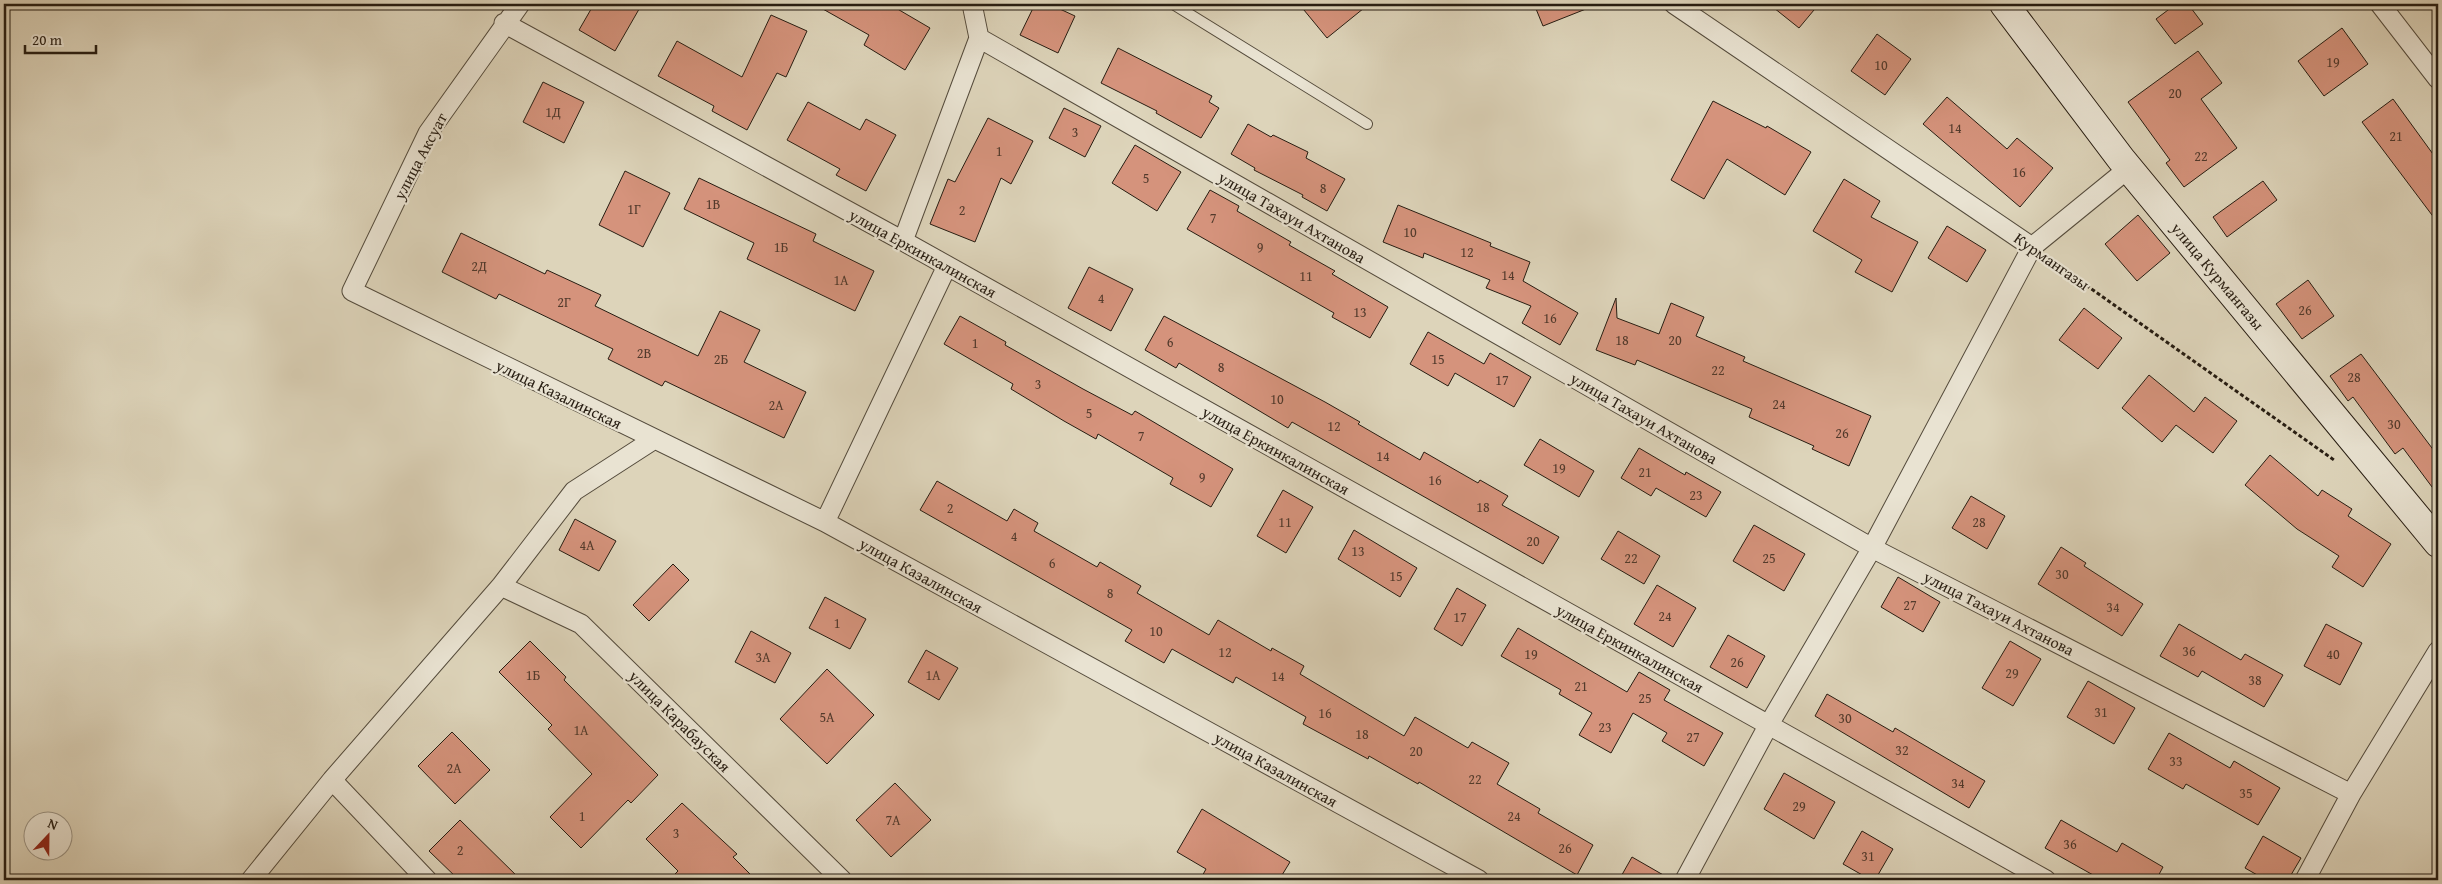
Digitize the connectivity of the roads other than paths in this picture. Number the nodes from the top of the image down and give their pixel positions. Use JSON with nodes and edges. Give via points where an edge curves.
{"nodes":[{"id":1,"x":520,"y":4,"type":"edge"},
{"id":2,"x":972,"y":4,"type":"edge"},
{"id":3,"x":1172,"y":4,"type":"edge"},
{"id":4,"x":1674,"y":4,"type":"edge"},
{"id":5,"x":2004,"y":4,"type":"edge"},
{"id":6,"x":2380,"y":4,"type":"edge"},
{"id":7,"x":504,"y":23,"type":"junction"},
{"id":8,"x":979,"y":38,"type":"junction"},
{"id":9,"x":2438,"y":79,"type":"edge"},
{"id":10,"x":1367,"y":124,"type":"dead end"},
{"id":11,"x":2130,"y":168,"type":"junction"},
{"id":12,"x":903,"y":241,"type":"junction"},
{"id":13,"x":2032,"y":247,"type":"junction"},
{"id":14,"x":947,"y":266,"type":"junction"},
{"id":15,"x":352,"y":292,"type":"joint"},
{"id":16,"x":652,"y":440,"type":"junction"},
{"id":17,"x":825,"y":522,"type":"junction"},
{"id":18,"x":2438,"y":543,"type":"edge"},
{"id":19,"x":1872,"y":548,"type":"junction"},
{"id":20,"x":501,"y":586,"type":"junction"},
{"id":21,"x":2438,"y":651,"type":"edge"},
{"id":22,"x":1768,"y":726,"type":"junction"},
{"id":23,"x":332,"y":780,"type":"junction"},
{"id":24,"x":2350,"y":794,"type":"junction"},
{"id":25,"x":251,"y":880,"type":"edge"},
{"id":26,"x":427,"y":880,"type":"edge"},
{"id":27,"x":842,"y":880,"type":"edge"},
{"id":28,"x":1479,"y":880,"type":"edge"},
{"id":29,"x":1686,"y":880,"type":"edge"},
{"id":30,"x":2046,"y":880,"type":"edge"},
{"id":31,"x":2305,"y":880,"type":"edge"}],
"edges":[{"from":1,"to":7,"type":"street","name":"улица Аксуат"},
{"from":2,"to":8,"type":"street"},
{"from":3,"to":10,"type":"lane"},
{"from":4,"to":13,"type":"street","name":"Курмангазы"},
{"from":5,"to":11,"type":"street","name":"улица Курмангазы"},
{"from":6,"to":9,"type":"street"},
{"from":7,"to":12,"type":"street","name":"улица Еркинкалинская"},
{"from":7,"to":15,"type":"street","name":"улица Аксуат","via":[[428,133]]},
{"from":8,"to":12,"type":"street"},
{"from":8,"to":19,"type":"street","name":"улица Тахауи Ахтанова"},
{"from":11,"to":13,"type":"street"},
{"from":11,"to":18,"type":"street","name":"улица Курмангазы"},
{"from":12,"to":14,"type":"street","name":"улица Еркинкалинская"},
{"from":13,"to":19,"type":"street"},
{"from":14,"to":17,"type":"street"},
{"from":14,"to":22,"type":"street","name":"улица Еркинкалинская"},
{"from":15,"to":16,"type":"street","name":"улица Казалинская"},
{"from":16,"to":17,"type":"street","name":"улица Казалинская"},
{"from":16,"to":20,"type":"street","via":[[574,491]]},
{"from":17,"to":28,"type":"street","name":"улица Казалинская"},
{"from":19,"to":22,"type":"street"},
{"from":19,"to":24,"type":"street","name":"улица Тахауи Ахтанова"},
{"from":20,"to":23,"type":"street"},
{"from":20,"to":27,"type":"street","name":"улица Карабауская","via":[[581,624]]},
{"from":21,"to":24,"type":"street"},
{"from":22,"to":29,"type":"street"},
{"from":22,"to":30,"type":"street","name":"улица Еркинкалинская"},
{"from":23,"to":25,"type":"street"},
{"from":23,"to":26,"type":"street"},
{"from":24,"to":31,"type":"street"}]}
